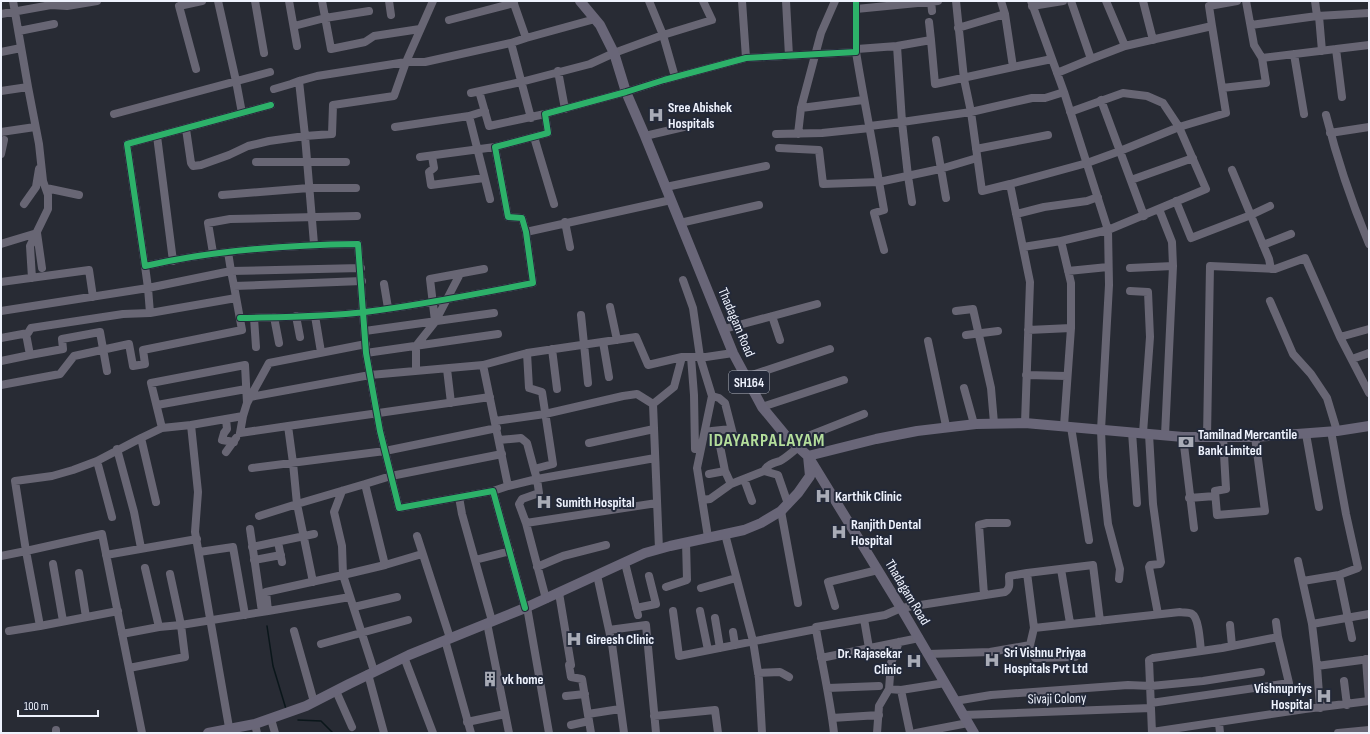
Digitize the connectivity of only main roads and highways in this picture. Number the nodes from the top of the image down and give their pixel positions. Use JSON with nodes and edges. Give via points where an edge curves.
{"nodes":[{"id":1,"x":580,"y":1,"type":"edge"},
{"id":2,"x":1369,"y":426,"type":"edge"},
{"id":3,"x":808,"y":456,"type":"junction"},
{"id":4,"x":256,"y":729,"type":"edge"},
{"id":5,"x":230,"y":731,"type":"edge"},
{"id":6,"x":208,"y":733,"type":"edge"},
{"id":7,"x":974,"y":733,"type":"edge"}],
"edges":[{"from":1,"to":3,"type":"main road","name":"Thadagam Road","number":"SH164","via":[[600,25],[614,53],[626,92],[733,353],[762,407]]},
{"from":2,"to":3,"type":"main road","via":[[1306,434],[1183,437],[1025,423],[974,424],[946,426],[876,439]]},
{"from":3,"to":4,"type":"main road","via":[[810,476],[781,511],[761,523],[744,530],[645,553],[546,599],[404,657],[314,702],[271,718]]},
{"from":3,"to":7,"type":"main road","name":"Thadagam Road","number":"SH164"},
{"from":4,"to":5,"type":"main road"},
{"from":5,"to":6,"type":"main road"}]}
